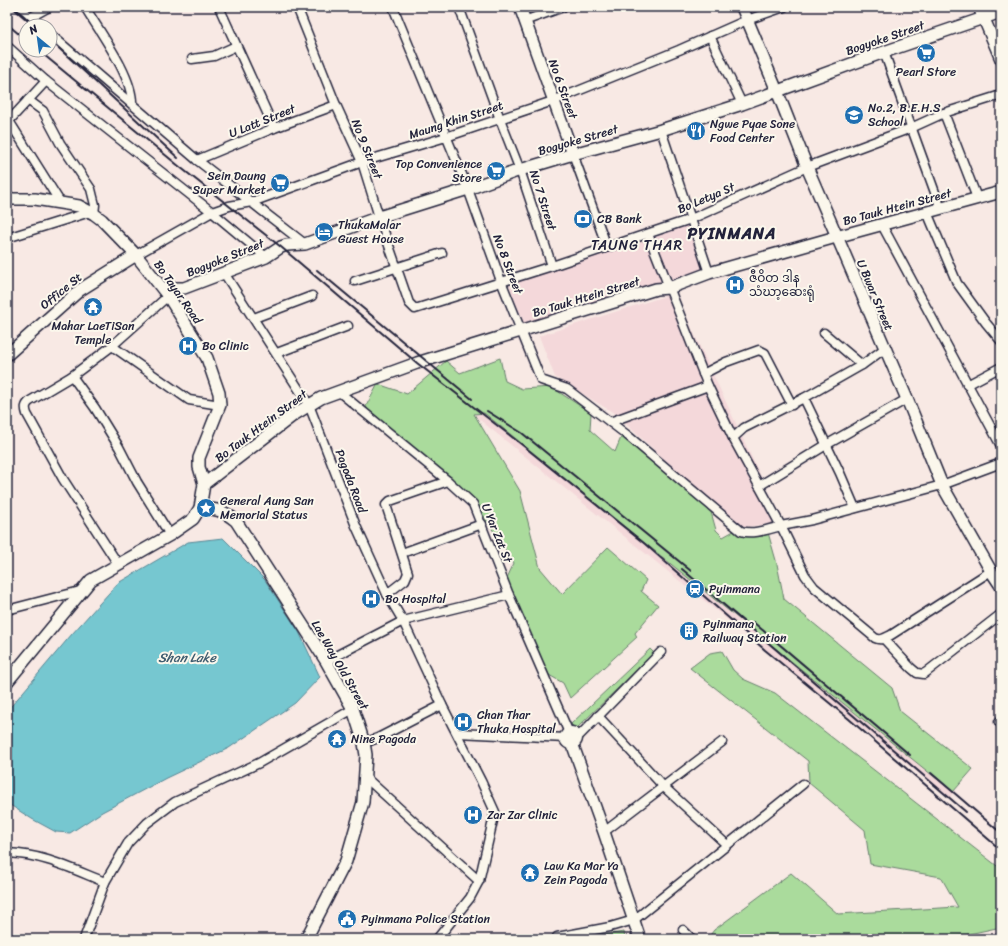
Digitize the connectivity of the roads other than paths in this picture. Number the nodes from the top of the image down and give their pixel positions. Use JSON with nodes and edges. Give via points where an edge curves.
{"nodes":[{"id":1,"x":19,"y":7,"type":"edge"},
{"id":2,"x":49,"y":7,"type":"edge"},
{"id":3,"x":85,"y":7,"type":"edge"},
{"id":4,"x":219,"y":7,"type":"edge"},
{"id":5,"x":297,"y":7,"type":"edge"},
{"id":6,"x":394,"y":7,"type":"edge"},
{"id":7,"x":459,"y":7,"type":"edge"},
{"id":8,"x":520,"y":7,"type":"edge"},
{"id":9,"x":563,"y":7,"type":"edge"},
{"id":10,"x":742,"y":7,"type":"edge"},
{"id":11,"x":784,"y":7,"type":"edge"},
{"id":12,"x":979,"y":7,"type":"edge"},
{"id":13,"x":1001,"y":12,"type":"edge"},
{"id":14,"x":30,"y":17,"type":"joint"},
{"id":15,"x":984,"y":18,"type":"junction"},
{"id":16,"x":747,"y":20,"type":"junction"},
{"id":17,"x":524,"y":21,"type":"junction"},
{"id":18,"x":710,"y":36,"type":"junction"},
{"id":19,"x":58,"y":41,"type":"edge"},
{"id":20,"x":236,"y":46,"type":"junction"},
{"id":21,"x":8,"y":50,"type":"edge"},
{"id":22,"x":884,"y":52,"type":"junction"},
{"id":23,"x":192,"y":59,"type":"dead end"},
{"id":24,"x":1001,"y":59,"type":"edge"},
{"id":25,"x":46,"y":81,"type":"junction"},
{"id":26,"x":778,"y":91,"type":"junction"},
{"id":27,"x":1001,"y":94,"type":"edge"},
{"id":28,"x":28,"y":100,"type":"junction"},
{"id":29,"x":553,"y":101,"type":"junction"},
{"id":30,"x":132,"y":104,"type":"junction"},
{"id":31,"x":336,"y":104,"type":"junction"},
{"id":32,"x":742,"y":104,"type":"junction"},
{"id":33,"x":944,"y":113,"type":"junction"},
{"id":34,"x":500,"y":119,"type":"junction"},
{"id":35,"x":8,"y":122,"type":"edge"},
{"id":36,"x":274,"y":128,"type":"junction"},
{"id":37,"x":911,"y":128,"type":"junction"},
{"id":38,"x":661,"y":130,"type":"junction"},
{"id":39,"x":446,"y":137,"type":"junction"},
{"id":40,"x":573,"y":154,"type":"junction"},
{"id":41,"x":197,"y":160,"type":"junction"},
{"id":42,"x":362,"y":162,"type":"junction"},
{"id":43,"x":807,"y":167,"type":"junction"},
{"id":44,"x":520,"y":170,"type":"junction"},
{"id":45,"x":468,"y":189,"type":"junction"},
{"id":46,"x":1001,"y":192,"type":"edge"},
{"id":47,"x":977,"y":198,"type":"junction"},
{"id":48,"x":7,"y":199,"type":"edge"},
{"id":49,"x":60,"y":202,"type":"junction"},
{"id":50,"x":252,"y":202,"type":"junction"},
{"id":51,"x":941,"y":209,"type":"junction"},
{"id":52,"x":212,"y":212,"type":"junction"},
{"id":53,"x":928,"y":212,"type":"junction"},
{"id":54,"x":92,"y":213,"type":"junction"},
{"id":55,"x":379,"y":217,"type":"junction"},
{"id":56,"x":691,"y":219,"type":"junction"},
{"id":57,"x":882,"y":225,"type":"junction"},
{"id":58,"x":648,"y":234,"type":"junction"},
{"id":59,"x":836,"y":237,"type":"junction"},
{"id":60,"x":7,"y":238,"type":"edge"},
{"id":61,"x":305,"y":244,"type":"junction"},
{"id":62,"x":607,"y":248,"type":"junction"},
{"id":63,"x":442,"y":253,"type":"dead end"},
{"id":64,"x":136,"y":255,"type":"junction"},
{"id":65,"x":266,"y":257,"type":"junction"},
{"id":66,"x":552,"y":266,"type":"junction"},
{"id":67,"x":397,"y":267,"type":"junction"},
{"id":68,"x":224,"y":273,"type":"junction"},
{"id":69,"x":709,"y":273,"type":"junction"},
{"id":70,"x":355,"y":281,"type":"dead end"},
{"id":71,"x":501,"y":281,"type":"junction"},
{"id":72,"x":669,"y":288,"type":"junction"},
{"id":73,"x":165,"y":292,"type":"junction"},
{"id":74,"x":312,"y":296,"type":"dead end"},
{"id":75,"x":412,"y":306,"type":"joint"},
{"id":76,"x":254,"y":318,"type":"junction"},
{"id":77,"x":348,"y":326,"type":"dead end"},
{"id":78,"x":521,"y":330,"type":"junction"},
{"id":79,"x":824,"y":333,"type":"dead end"},
{"id":80,"x":1001,"y":341,"type":"edge"},
{"id":81,"x":112,"y":346,"type":"junction"},
{"id":82,"x":884,"y":349,"type":"junction"},
{"id":83,"x":277,"y":353,"type":"junction"},
{"id":84,"x":7,"y":355,"type":"edge"},
{"id":85,"x":862,"y":365,"type":"junction"},
{"id":86,"x":1001,"y":367,"type":"edge"},
{"id":87,"x":703,"y":374,"type":"junction"},
{"id":88,"x":72,"y":376,"type":"junction"},
{"id":89,"x":967,"y":385,"type":"junction"},
{"id":90,"x":708,"y":386,"type":"junction"},
{"id":91,"x":338,"y":391,"type":"junction"},
{"id":92,"x":804,"y":398,"type":"junction"},
{"id":93,"x":907,"y":399,"type":"junction"},
{"id":94,"x":309,"y":404,"type":"junction"},
{"id":95,"x":220,"y":405,"type":"junction"},
{"id":96,"x":792,"y":405,"type":"junction"},
{"id":97,"x":610,"y":422,"type":"junction"},
{"id":98,"x":733,"y":438,"type":"junction"},
{"id":99,"x":826,"y":445,"type":"junction"},
{"id":100,"x":1001,"y":446,"type":"edge"},
{"id":101,"x":1001,"y":463,"type":"edge"},
{"id":102,"x":448,"y":481,"type":"junction"},
{"id":103,"x":204,"y":484,"type":"junction"},
{"id":104,"x":942,"y":485,"type":"junction"},
{"id":105,"x":759,"y":486,"type":"junction"},
{"id":106,"x":200,"y":508,"type":"junction"},
{"id":107,"x":855,"y":508,"type":"junction"},
{"id":108,"x":482,"y":524,"type":"junction"},
{"id":109,"x":781,"y":526,"type":"junction"},
{"id":110,"x":170,"y":535,"type":"junction"},
{"id":111,"x":402,"y":553,"type":"junction"},
{"id":112,"x":118,"y":564,"type":"junction"},
{"id":113,"x":991,"y":572,"type":"junction"},
{"id":114,"x":1001,"y":586,"type":"edge"},
{"id":115,"x":80,"y":591,"type":"junction"},
{"id":116,"x":387,"y":594,"type":"junction"},
{"id":117,"x":509,"y":596,"type":"junction"},
{"id":118,"x":7,"y":610,"type":"edge"},
{"id":119,"x":1001,"y":614,"type":"edge"},
{"id":120,"x":403,"y":621,"type":"junction"},
{"id":121,"x":884,"y":639,"type":"junction"},
{"id":122,"x":661,"y":652,"type":"dead end"},
{"id":123,"x":326,"y":661,"type":"junction"},
{"id":124,"x":7,"y":682,"type":"edge"},
{"id":125,"x":442,"y":705,"type":"junction"},
{"id":126,"x":353,"y":709,"type":"junction"},
{"id":127,"x":598,"y":716,"type":"junction"},
{"id":128,"x":458,"y":733,"type":"junction"},
{"id":129,"x":571,"y":738,"type":"junction"},
{"id":130,"x":722,"y":742,"type":"dead end"},
{"id":131,"x":364,"y":743,"type":"junction"},
{"id":132,"x":365,"y":777,"type":"junction"},
{"id":133,"x":803,"y":784,"type":"dead end"},
{"id":134,"x":664,"y":787,"type":"junction"},
{"id":135,"x":604,"y":832,"type":"junction"},
{"id":136,"x":727,"y":845,"type":"junction"},
{"id":137,"x":7,"y":853,"type":"edge"},
{"id":138,"x":479,"y":880,"type":"junction"},
{"id":139,"x":105,"y":882,"type":"junction"},
{"id":140,"x":634,"y":920,"type":"junction"},
{"id":141,"x":683,"y":930,"type":"dead end"},
{"id":142,"x":558,"y":937,"type":"dead end"},
{"id":143,"x":84,"y":939,"type":"edge"},
{"id":144,"x":306,"y":939,"type":"edge"},
{"id":145,"x":437,"y":939,"type":"edge"},
{"id":146,"x":640,"y":939,"type":"edge"},
{"id":147,"x":692,"y":939,"type":"edge"}],
"edges":[{"from":1,"to":14,"type":"street"},
{"from":2,"to":14,"type":"street"},
{"from":3,"to":30,"type":"street","via":[[120,65],[132,94]]},
{"from":4,"to":20,"type":"street"},
{"from":5,"to":31,"type":"street","name":"No 9 Street"},
{"from":6,"to":39,"type":"street","name":"No 8 Street"},
{"from":7,"to":34,"type":"street","name":"No 7 Street"},
{"from":8,"to":17,"type":"street","name":"No 6 Street"},
{"from":9,"to":17,"type":"street"},
{"from":10,"to":16,"type":"street","name":"U Bwar Street"},
{"from":11,"to":16,"type":"street","name":"Maung Khin Street"},
{"from":12,"to":15,"type":"street"},
{"from":13,"to":15,"type":"street","name":"Bogyoke Street"},
{"from":15,"to":22,"type":"street","name":"Bogyoke Street"},
{"from":15,"to":24,"type":"street"},
{"from":16,"to":18,"type":"street","name":"Maung Khin Street"},
{"from":16,"to":26,"type":"street","name":"U Bwar Street"},
{"from":17,"to":29,"type":"street","name":"No 6 Street"},
{"from":18,"to":29,"type":"street","name":"Maung Khin Street"},
{"from":18,"to":32,"type":"street"},
{"from":19,"to":30,"type":"street"},
{"from":20,"to":23,"type":"street","via":[[214,56]]},
{"from":20,"to":36,"type":"street"},
{"from":21,"to":25,"type":"street"},
{"from":22,"to":26,"type":"street","name":"Bogyoke Street"},
{"from":22,"to":37,"type":"street"},
{"from":25,"to":28,"type":"street"},
{"from":25,"to":52,"type":"street"},
{"from":26,"to":32,"type":"street","name":"Bogyoke Street"},
{"from":26,"to":43,"type":"street","name":"U Bwar Street"},
{"from":27,"to":33,"type":"street","name":"Bo Letya St"},
{"from":28,"to":35,"type":"street"},
{"from":28,"to":54,"type":"street","via":[[42,111],[91,189],[95,205]]},
{"from":29,"to":34,"type":"street","name":"Maung Khin Street"},
{"from":29,"to":40,"type":"street","name":"No 6 Street"},
{"from":30,"to":41,"type":"street"},
{"from":31,"to":36,"type":"street","name":"U Latt Street"},
{"from":31,"to":42,"type":"street","name":"No 9 Street"},
{"from":32,"to":38,"type":"street","name":"Bogyoke Street"},
{"from":33,"to":37,"type":"street","name":"Bo Letya St"},
{"from":33,"to":47,"type":"street"},
{"from":34,"to":39,"type":"street","name":"Maung Khin Street"},
{"from":34,"to":44,"type":"street","name":"No 7 Street"},
{"from":35,"to":49,"type":"street"},
{"from":36,"to":41,"type":"street","name":"U Latt Street"},
{"from":37,"to":43,"type":"street","name":"Bo Letya St"},
{"from":37,"to":51,"type":"street"},
{"from":38,"to":40,"type":"street","name":"Bogyoke Street"},
{"from":38,"to":56,"type":"street"},
{"from":39,"to":42,"type":"street","name":"Maung Khin Street"},
{"from":39,"to":45,"type":"street","name":"No 8 Street"},
{"from":40,"to":44,"type":"street","name":"Bogyoke Street"},
{"from":40,"to":62,"type":"street","name":"No 6 Street"},
{"from":41,"to":50,"type":"street"},
{"from":42,"to":50,"type":"street","name":"Maung Khin Street"},
{"from":42,"to":55,"type":"street","name":"No 9 Street"},
{"from":43,"to":56,"type":"street","name":"Bo Letya St"},
{"from":43,"to":59,"type":"street","name":"U Bwar Street"},
{"from":44,"to":45,"type":"street","name":"Bogyoke Street"},
{"from":44,"to":66,"type":"street","name":"No 7 Street"},
{"from":45,"to":55,"type":"street","name":"Bogyoke Street"},
{"from":45,"to":71,"type":"street","name":"No 8 Street"},
{"from":46,"to":47,"type":"street","name":"Bo Tauk Htein Street"},
{"from":47,"to":51,"type":"street","name":"Bo Tauk Htein Street"},
{"from":48,"to":49,"type":"street","name":"Bo Tayar Road"},
{"from":49,"to":54,"type":"street","name":"Bo Tayar Road","via":[[79,206]]},
{"from":50,"to":52,"type":"street","name":"Maung Khin Street"},
{"from":50,"to":61,"type":"street"},
{"from":51,"to":53,"type":"street","name":"Bo Tauk Htein Street"},
{"from":52,"to":64,"type":"street","name":"Maung Khin Street"},
{"from":52,"to":65,"type":"street"},
{"from":53,"to":57,"type":"street","name":"Bo Tauk Htein Street"},
{"from":53,"to":80,"type":"street","via":[[958,283]]},
{"from":54,"to":60,"type":"street"},
{"from":54,"to":64,"type":"street","name":"Bo Tayar Road"},
{"from":55,"to":61,"type":"street","name":"Bogyoke Street"},
{"from":55,"to":67,"type":"street","name":"No 9 Street"},
{"from":56,"to":58,"type":"street","name":"Bo Letya St"},
{"from":56,"to":69,"type":"street"},
{"from":57,"to":59,"type":"street","name":"Bo Tauk Htein Street"},
{"from":57,"to":89,"type":"street"},
{"from":58,"to":62,"type":"street","name":"Bo Letya St"},
{"from":58,"to":72,"type":"street"},
{"from":59,"to":69,"type":"street","name":"Bo Tauk Htein Street"},
{"from":59,"to":82,"type":"street","name":"U Bwar Street"},
{"from":61,"to":65,"type":"street","name":"Bogyoke Street","via":[[287,245]]},
{"from":62,"to":66,"type":"street","name":"Bo Letya St"},
{"from":63,"to":67,"type":"street"},
{"from":64,"to":73,"type":"street","name":"Bo Tayar Road"},
{"from":64,"to":84,"type":"street","name":"Office St","via":[[80,290]]},
{"from":65,"to":68,"type":"street","name":"Bogyoke Street"},
{"from":66,"to":71,"type":"street","name":"Bo Letya St"},
{"from":67,"to":70,"type":"street"},
{"from":67,"to":75,"type":"street","name":"No 9 Street"},
{"from":68,"to":73,"type":"street","name":"Bogyoke Street","via":[[184,288]]},
{"from":68,"to":76,"type":"street","name":"Pagoda Road"},
{"from":69,"to":72,"type":"street","name":"Bo Tauk Htein Street"},
{"from":71,"to":75,"type":"street","name":"Bo Letya St"},
{"from":71,"to":78,"type":"street","name":"No 8 Street"},
{"from":72,"to":78,"type":"street","name":"Bo Tauk Htein Street","via":[[656,288]]},
{"from":72,"to":87,"type":"street"},
{"from":73,"to":81,"type":"street"},
{"from":73,"to":95,"type":"street","name":"Bo Tayar Road","via":[[207,358],[219,393]]},
{"from":74,"to":76,"type":"street"},
{"from":76,"to":83,"type":"street","name":"Pagoda Road"},
{"from":77,"to":83,"type":"street"},
{"from":78,"to":91,"type":"street","name":"Bo Tauk Htein Street"},
{"from":78,"to":97,"type":"street","name":"No 8 Street","via":[[541,380],[567,389]]},
{"from":79,"to":85,"type":"street"},
{"from":81,"to":88,"type":"street"},
{"from":81,"to":95,"type":"street","via":[[188,400]]},
{"from":82,"to":85,"type":"street"},
{"from":82,"to":93,"type":"street","name":"U Bwar Street"},
{"from":83,"to":94,"type":"street","name":"Pagoda Road"},
{"from":85,"to":92,"type":"street"},
{"from":86,"to":89,"type":"street"},
{"from":87,"to":90,"type":"street"},
{"from":87,"to":96,"type":"street","via":[[726,362],[762,351],[766,353]]},
{"from":88,"to":110,"type":"street","via":[[95,408]]},
{"from":88,"to":112,"type":"street","via":[[27,404],[25,408],[63,478]]},
{"from":89,"to":100,"type":"street"},
{"from":90,"to":97,"type":"street"},
{"from":90,"to":98,"type":"street"},
{"from":91,"to":94,"type":"street","name":"Bo Tauk Htein Street"},
{"from":91,"to":102,"type":"street","name":"U Yar Zat St"},
{"from":92,"to":96,"type":"street"},
{"from":92,"to":99,"type":"street"},
{"from":93,"to":99,"type":"street"},
{"from":93,"to":104,"type":"street","name":"U Bwar Street"},
{"from":94,"to":103,"type":"street","name":"Bo Tauk Htein Street"},
{"from":94,"to":116,"type":"street","name":"Pagoda Road","via":[[356,526]]},
{"from":95,"to":103,"type":"street","via":[[199,458]]},
{"from":96,"to":98,"type":"street","via":[[744,428]]},
{"from":97,"to":109,"type":"street","name":"No 8 Street","via":[[734,527],[746,533]]},
{"from":98,"to":105,"type":"street"},
{"from":99,"to":105,"type":"street"},
{"from":99,"to":107,"type":"street"},
{"from":101,"to":104,"type":"street","name":"No 8 Street"},
{"from":102,"to":108,"type":"street","name":"U Yar Zat St","via":[[473,504]]},
{"from":102,"to":111,"type":"street","via":[[387,503],[386,507]]},
{"from":103,"to":106,"type":"street"},
{"from":104,"to":107,"type":"street","name":"No 8 Street"},
{"from":104,"to":113,"type":"street","name":"U Bwar Street"},
{"from":105,"to":109,"type":"street"},
{"from":106,"to":110,"type":"street","via":[[194,519]]},
{"from":106,"to":123,"type":"street","name":"Lae Way Old Street","via":[[225,512],[236,521]]},
{"from":107,"to":109,"type":"street","name":"No 8 Street"},
{"from":108,"to":111,"type":"street"},
{"from":108,"to":117,"type":"street","name":"U Yar Zat St"},
{"from":109,"to":121,"type":"street","via":[[805,575],[814,587],[875,638]]},
{"from":110,"to":112,"type":"street"},
{"from":111,"to":116,"type":"street","via":[[408,573],[405,580]]},
{"from":112,"to":115,"type":"street","via":[[96,576]]},
{"from":113,"to":114,"type":"street","name":"U Bwar Street"},
{"from":113,"to":121,"type":"street"},
{"from":115,"to":118,"type":"street"},
{"from":115,"to":124,"type":"street"},
{"from":116,"to":120,"type":"street","name":"Pagoda Road"},
{"from":117,"to":120,"type":"street"},
{"from":117,"to":129,"type":"street","name":"U Yar Zat St"},
{"from":119,"to":121,"type":"street","via":[[924,674],[911,668]]},
{"from":120,"to":123,"type":"street"},
{"from":120,"to":125,"type":"street","name":"Pagoda Road"},
{"from":122,"to":127,"type":"street"},
{"from":123,"to":126,"type":"street","name":"Lae Way Old Street"},
{"from":125,"to":128,"type":"street","name":"Pagoda Road"},
{"from":125,"to":131,"type":"street"},
{"from":126,"to":131,"type":"street","name":"Lae Way Old Street"},
{"from":126,"to":139,"type":"street","via":[[259,763],[175,802],[128,843]]},
{"from":127,"to":129,"type":"street"},
{"from":127,"to":134,"type":"street"},
{"from":128,"to":129,"type":"street"},
{"from":128,"to":138,"type":"street","name":"Pagoda Road","via":[[495,812]]},
{"from":129,"to":135,"type":"street"},
{"from":130,"to":134,"type":"street"},
{"from":131,"to":132,"type":"street","name":"Lae Way Old Street"},
{"from":132,"to":138,"type":"street"},
{"from":132,"to":144,"type":"street","name":"Lae Way Old Street","via":[[363,802],[346,861]]},
{"from":133,"to":136,"type":"street"},
{"from":134,"to":135,"type":"street"},
{"from":134,"to":136,"type":"street"},
{"from":135,"to":140,"type":"street"},
{"from":136,"to":140,"type":"street"},
{"from":137,"to":139,"type":"street","via":[[50,860]]},
{"from":138,"to":145,"type":"street","name":"Pagoda Road","via":[[470,898]]},
{"from":139,"to":143,"type":"street"},
{"from":140,"to":142,"type":"street"},
{"from":140,"to":146,"type":"street"},
{"from":141,"to":147,"type":"street"}]}
